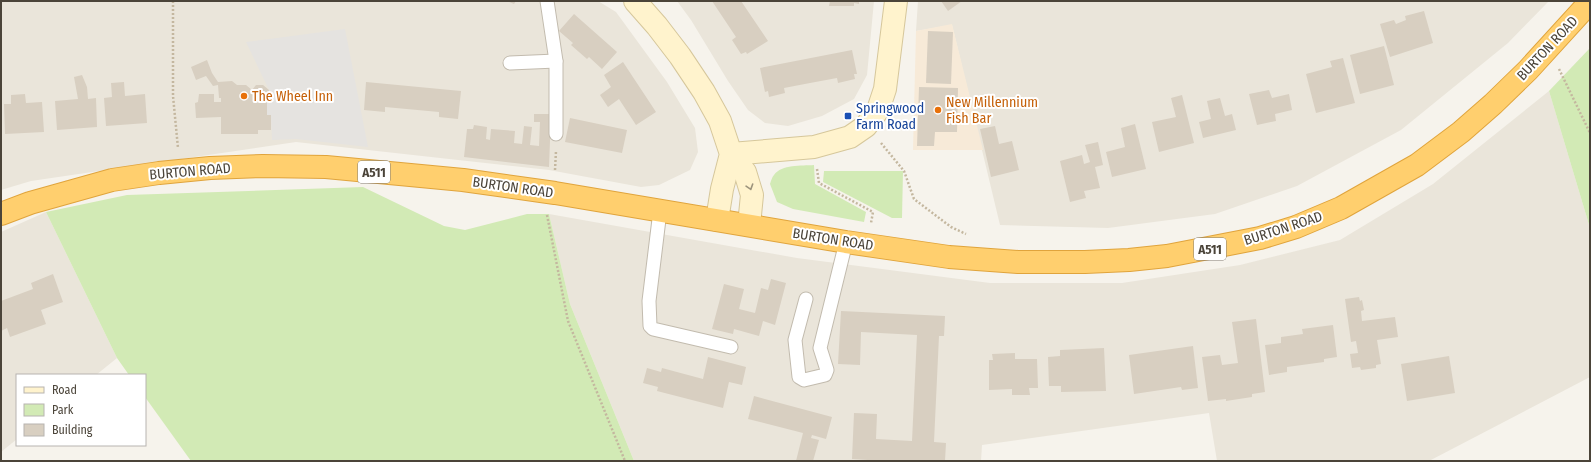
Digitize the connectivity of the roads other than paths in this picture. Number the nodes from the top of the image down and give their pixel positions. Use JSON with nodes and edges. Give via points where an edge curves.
{"nodes":[{"id":1,"x":547,"y":1,"type":"edge"},
{"id":2,"x":635,"y":1,"type":"edge"},
{"id":3,"x":896,"y":1,"type":"edge"},
{"id":4,"x":1590,"y":2,"type":"edge"},
{"id":5,"x":556,"y":61,"type":"junction"},
{"id":6,"x":510,"y":63,"type":"dead end"},
{"id":7,"x":556,"y":134,"type":"road end"},
{"id":8,"x":731,"y":154,"type":"junction"},
{"id":9,"x":660,"y":211,"type":"junction"},
{"id":10,"x":1,"y":214,"type":"edge"},
{"id":11,"x":717,"y":220,"type":"junction"},
{"id":12,"x":749,"y":225,"type":"junction"},
{"id":13,"x":856,"y":243,"type":"junction"},
{"id":14,"x":806,"y":299,"type":"dead end"},
{"id":15,"x":731,"y":347,"type":"dead end"}],
"edges":[{"from":1,"to":5,"type":"lane"},
{"from":2,"to":8,"type":"street","via":[[680,56],[704,92],[720,121]]},
{"from":3,"to":8,"type":"street","via":[[885,89],[878,110],[866,126],[850,136],[814,147]]},
{"from":4,"to":13,"type":"highway","name":"BURTON ROAD","number":"A511","via":[[1528,70],[1461,132],[1417,165],[1341,208],[1296,227],[1260,238],[1167,256],[1085,262],[1018,262],[949,257]]},
{"from":5,"to":6,"type":"lane"},
{"from":5,"to":7,"type":"lane"},
{"from":8,"to":11,"type":"street"},
{"from":8,"to":12,"type":"street","one_way":true,"via":[[745,172],[752,195]]},
{"from":9,"to":10,"type":"highway","name":"BURTON ROAD","number":"A511","via":[[463,180],[326,167],[263,166],[210,168],[112,180],[30,203]]},
{"from":9,"to":11,"type":"highway","name":"BURTON ROAD","number":"A511"},
{"from":9,"to":15,"type":"lane","via":[[649,301],[651,328]]},
{"from":11,"to":12,"type":"highway","name":"BURTON ROAD","number":"A511"},
{"from":12,"to":13,"type":"highway","name":"BURTON ROAD","number":"A511"},
{"from":13,"to":14,"type":"lane","via":[[820,348],[827,370],[825,376],[804,380],[799,377],[795,340]]}]}
